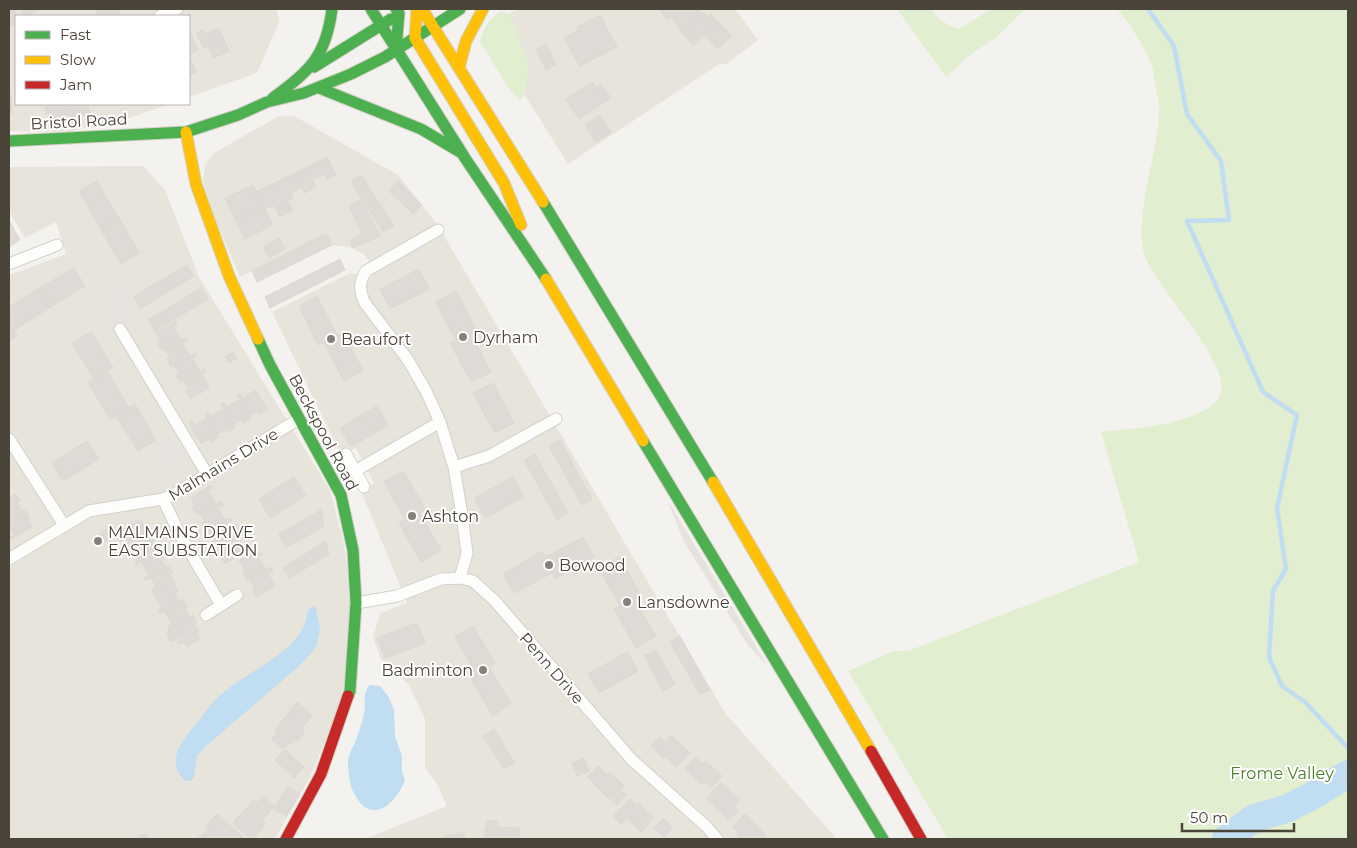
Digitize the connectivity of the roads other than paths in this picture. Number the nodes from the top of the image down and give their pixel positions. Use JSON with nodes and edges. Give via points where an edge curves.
{"nodes":[{"id":1,"x":332,"y":9,"type":"edge"},
{"id":2,"x":372,"y":9,"type":"edge"},
{"id":3,"x":417,"y":9,"type":"edge"},
{"id":4,"x":422,"y":9,"type":"edge"},
{"id":5,"x":460,"y":9,"type":"edge"},
{"id":6,"x":483,"y":9,"type":"edge"},
{"id":7,"x":400,"y":10,"type":"edge"},
{"id":8,"x":381,"y":25,"type":"junction"},
{"id":9,"x":433,"y":26,"type":"junction"},
{"id":10,"x":415,"y":38,"type":"junction"},
{"id":11,"x":396,"y":50,"type":"junction"},
{"id":12,"x":459,"y":68,"type":"junction"},
{"id":13,"x":306,"y":72,"type":"junction"},
{"id":14,"x":319,"y":88,"type":"junction"},
{"id":15,"x":267,"y":102,"type":"junction"},
{"id":16,"x":186,"y":132,"type":"junction"},
{"id":17,"x":9,"y":141,"type":"edge"},
{"id":18,"x":462,"y":153,"type":"junction"},
{"id":19,"x":438,"y":230,"type":"dead end"},
{"id":20,"x":57,"y":245,"type":"dead end"},
{"id":21,"x":534,"y":260,"type":"junction"},
{"id":22,"x":9,"y":264,"type":"edge"},
{"id":23,"x":120,"y":328,"type":"dead end"},
{"id":24,"x":299,"y":419,"type":"junction"},
{"id":25,"x":556,"y":420,"type":"dead end"},
{"id":26,"x":440,"y":422,"type":"junction"},
{"id":27,"x":9,"y":439,"type":"edge"},
{"id":28,"x":346,"y":454,"type":"dead end"},
{"id":29,"x":454,"y":467,"type":"junction"},
{"id":30,"x":355,"y":471,"type":"junction"},
{"id":31,"x":207,"y":474,"type":"junction"},
{"id":32,"x":364,"y":487,"type":"dead end"},
{"id":33,"x":164,"y":499,"type":"junction"},
{"id":34,"x":64,"y":525,"type":"junction"},
{"id":35,"x":9,"y":560,"type":"edge"},
{"id":36,"x":460,"y":578,"type":"junction"},
{"id":37,"x":237,"y":595,"type":"dead end"},
{"id":38,"x":356,"y":603,"type":"junction"},
{"id":39,"x":221,"y":605,"type":"junction"},
{"id":40,"x":206,"y":615,"type":"dead end"},
{"id":41,"x":286,"y":839,"type":"edge"},
{"id":42,"x":717,"y":839,"type":"edge"},
{"id":43,"x":882,"y":839,"type":"edge"},
{"id":44,"x":921,"y":839,"type":"edge"}],
"edges":[{"from":1,"to":13,"type":"main road","via":[[324,48]]},
{"from":2,"to":8,"type":"main road"},
{"from":3,"to":10,"type":"main road"},
{"from":4,"to":9,"type":"main road"},
{"from":5,"to":9,"type":"main road","name":"Bristol Road"},
{"from":6,"to":12,"type":"main road","via":[[466,41]]},
{"from":7,"to":8,"type":"main road"},
{"from":7,"to":11,"type":"main road"},
{"from":8,"to":11,"type":"main road"},
{"from":8,"to":13,"type":"main road"},
{"from":9,"to":10,"type":"main road","name":"Bristol Road"},
{"from":9,"to":12,"type":"main road"},
{"from":10,"to":11,"type":"main road","name":"Bristol Road"},
{"from":10,"to":21,"type":"main road","via":[[504,183]]},
{"from":11,"to":14,"type":"main road","name":"Bristol Road","via":[[372,65]]},
{"from":11,"to":18,"type":"main road"},
{"from":12,"to":44,"type":"main road","via":[[705,468],[834,684]]},
{"from":13,"to":15,"type":"main road","name":"Bristol Road"},
{"from":14,"to":15,"type":"main road","name":"Bristol Road"},
{"from":14,"to":18,"type":"main road","via":[[421,129]]},
{"from":15,"to":16,"type":"main road","name":"Bristol Road"},
{"from":16,"to":17,"type":"main road","name":"Bristol Road"},
{"from":16,"to":24,"type":"main road","name":"Beckspool Road","via":[[196,184],[228,276]]},
{"from":18,"to":21,"type":"main road"},
{"from":19,"to":26,"type":"street","via":[[366,271],[360,293],[408,360]]},
{"from":20,"to":22,"type":"street"},
{"from":21,"to":43,"type":"main road"},
{"from":23,"to":31,"type":"street"},
{"from":24,"to":31,"type":"street","name":"Malmains Drive"},
{"from":24,"to":38,"type":"main road","name":"Beckspool Road","via":[[341,496],[354,550]]},
{"from":25,"to":29,"type":"street","via":[[489,456]]},
{"from":26,"to":29,"type":"street"},
{"from":26,"to":30,"type":"street"},
{"from":27,"to":34,"type":"street"},
{"from":28,"to":30,"type":"street"},
{"from":29,"to":36,"type":"street","via":[[467,553]]},
{"from":30,"to":32,"type":"street"},
{"from":31,"to":33,"type":"street","name":"Malmains Drive"},
{"from":33,"to":34,"type":"street","name":"Malmains Drive","via":[[95,509]]},
{"from":33,"to":39,"type":"street"},
{"from":34,"to":35,"type":"street","name":"Malmains Drive"},
{"from":36,"to":38,"type":"street","via":[[440,579],[397,596]]},
{"from":36,"to":42,"type":"street","name":"Penn Drive","via":[[473,581],[495,601],[632,760]]},
{"from":37,"to":39,"type":"street"},
{"from":38,"to":41,"type":"main road","name":"Beckspool Road","via":[[350,691],[322,774]]},
{"from":39,"to":40,"type":"street"}]}
